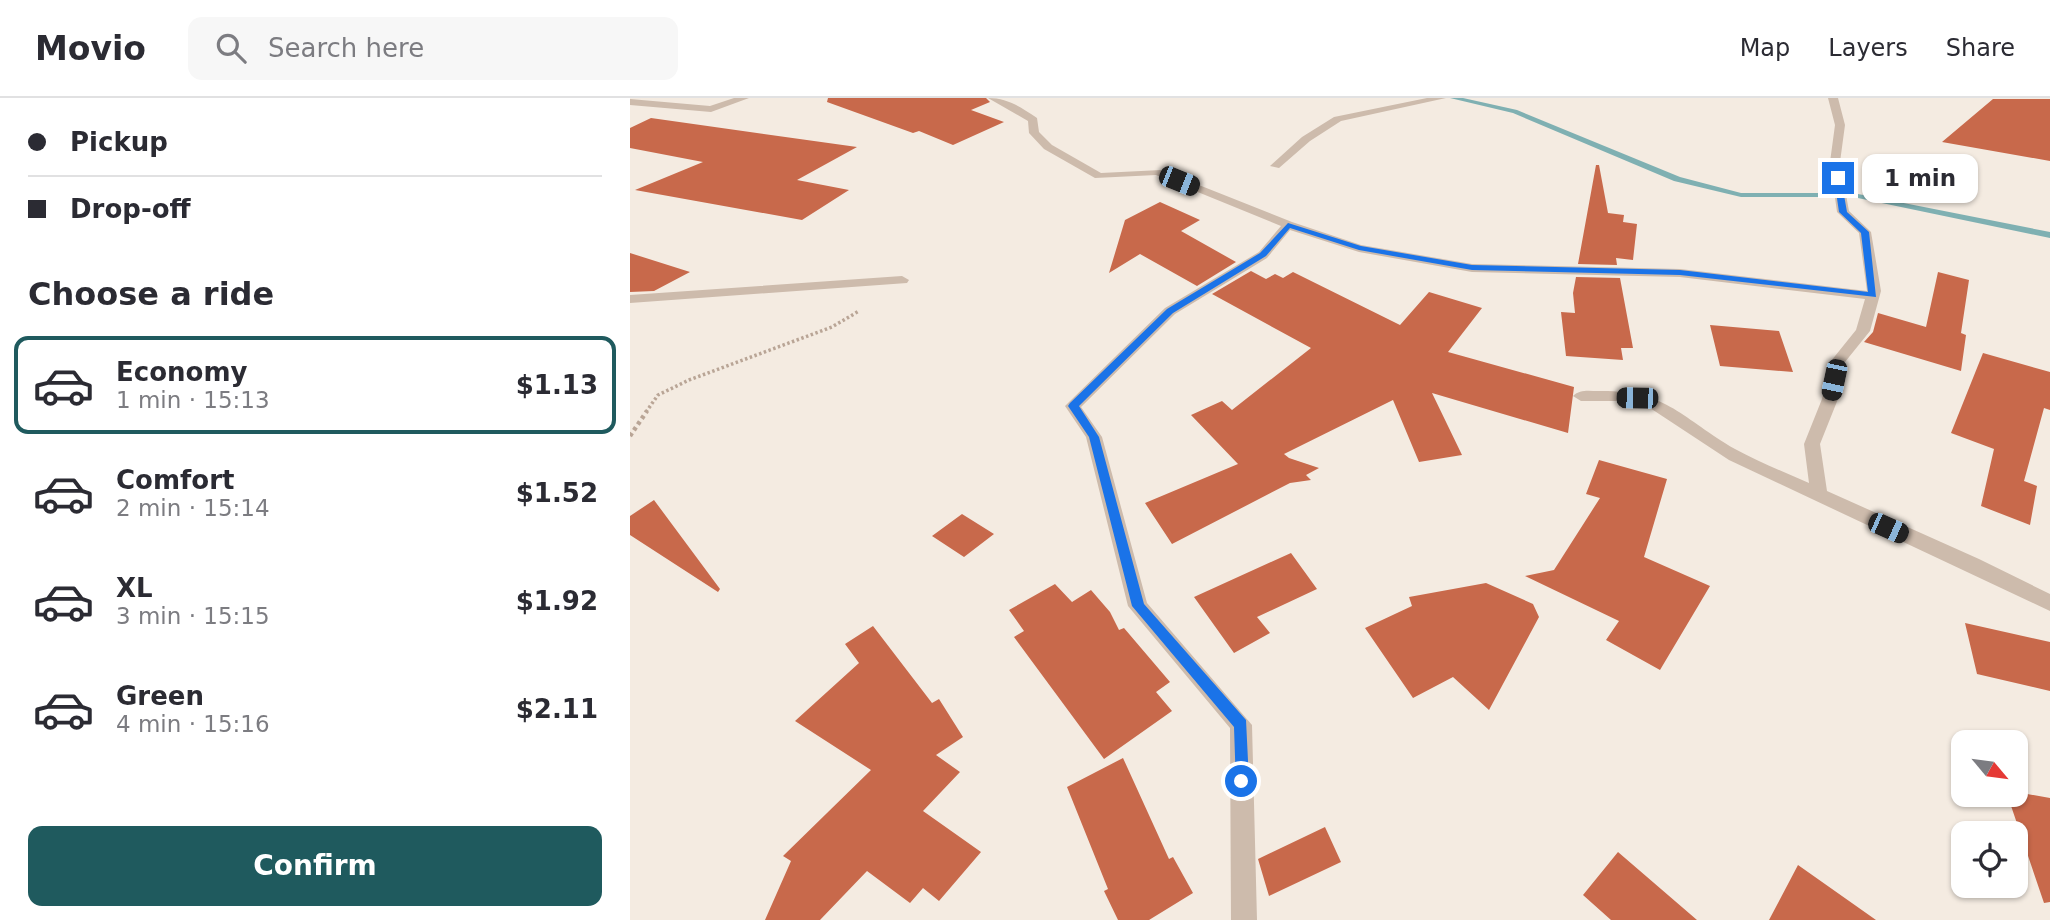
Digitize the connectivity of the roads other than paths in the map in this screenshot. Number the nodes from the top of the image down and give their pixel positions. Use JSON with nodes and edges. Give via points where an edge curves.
{"nodes":[{"id":1,"x":744,"y":98,"type":"edge"},
{"id":2,"x":993,"y":98,"type":"edge"},
{"id":3,"x":1441,"y":98,"type":"edge"},
{"id":4,"x":1833,"y":98,"type":"edge"},
{"id":5,"x":630,"y":102,"type":"edge"},
{"id":6,"x":1275,"y":166,"type":"dead end"},
{"id":7,"x":1288,"y":225,"type":"junction"},
{"id":8,"x":902,"y":280,"type":"road end"},
{"id":9,"x":1873,"y":296,"type":"junction"},
{"id":10,"x":630,"y":299,"type":"edge"},
{"id":11,"x":1581,"y":396,"type":"dead end"},
{"id":12,"x":1818,"y":497,"type":"junction"},
{"id":13,"x":2050,"y":603,"type":"edge"},
{"id":14,"x":1244,"y":920,"type":"edge"}],
"edges":[{"from":1,"to":5,"type":"street","via":[[711,109]]},
{"from":2,"to":7,"type":"street","via":[[1033,120],[1034,133],[1048,147],[1098,176],[1157,172]]},
{"from":3,"to":6,"type":"street","via":[[1338,119],[1306,138]]},
{"from":4,"to":9,"type":"street","via":[[1840,125],[1835,162],[1843,212],[1865,232]]},
{"from":7,"to":9,"type":"street","via":[[1359,248],[1472,268],[1680,273]]},
{"from":7,"to":14,"type":"street","via":[[1263,255],[1170,311],[1073,406],[1094,437],[1138,606],[1241,725]]},
{"from":8,"to":10,"type":"street"},
{"from":9,"to":12,"type":"street","via":[[1863,331],[1838,360],[1830,399],[1812,444]]},
{"from":11,"to":12,"type":"street","via":[[1637,398],[1670,410],[1714,446]]},
{"from":12,"to":13,"type":"street","via":[[2004,578]]}]}
